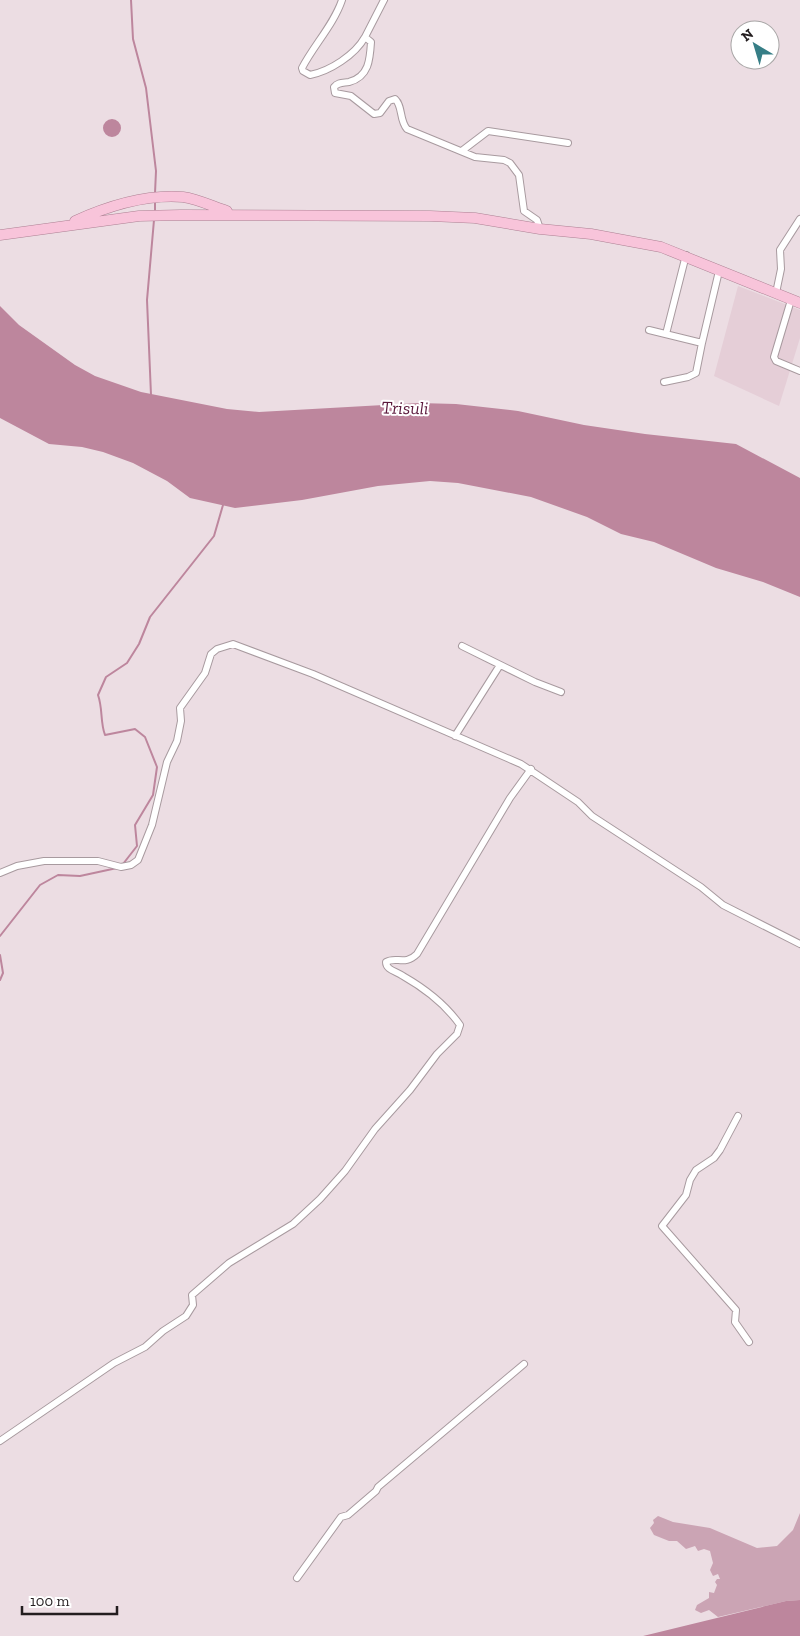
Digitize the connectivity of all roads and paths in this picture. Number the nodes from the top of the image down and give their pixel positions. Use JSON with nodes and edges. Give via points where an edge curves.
{"nodes":[{"id":1,"x":342,"y":0,"type":"edge"},
{"id":2,"x":384,"y":0,"type":"edge"},
{"id":3,"x":365,"y":38,"type":"junction"},
{"id":4,"x":568,"y":143,"type":"dead end"},
{"id":5,"x":463,"y":150,"type":"junction"},
{"id":6,"x":238,"y":214,"type":"junction"},
{"id":7,"x":800,"y":219,"type":"edge"},
{"id":8,"x":68,"y":225,"type":"junction"},
{"id":9,"x":540,"y":229,"type":"junction"},
{"id":10,"x":0,"y":235,"type":"edge"},
{"id":11,"x":686,"y":256,"type":"junction"},
{"id":12,"x":719,"y":271,"type":"junction"},
{"id":13,"x":776,"y":294,"type":"junction"},
{"id":14,"x":796,"y":301,"type":"edge"},
{"id":15,"x":650,"y":330,"type":"dead end"},
{"id":16,"x":666,"y":334,"type":"junction"},
{"id":17,"x":702,"y":343,"type":"junction"},
{"id":18,"x":800,"y":372,"type":"edge"},
{"id":19,"x":664,"y":382,"type":"dead end"},
{"id":20,"x":462,"y":646,"type":"dead end"},
{"id":21,"x":500,"y":664,"type":"junction"},
{"id":22,"x":561,"y":692,"type":"dead end"},
{"id":23,"x":455,"y":736,"type":"junction"},
{"id":24,"x":531,"y":770,"type":"junction"},
{"id":25,"x":0,"y":873,"type":"edge"},
{"id":26,"x":800,"y":944,"type":"edge"},
{"id":27,"x":738,"y":1116,"type":"dead end"},
{"id":28,"x":749,"y":1342,"type":"dead end"},
{"id":29,"x":524,"y":1364,"type":"dead end"},
{"id":30,"x":0,"y":1441,"type":"edge"},
{"id":31,"x":297,"y":1578,"type":"dead end"}],
"edges":[{"from":1,"to":3,"type":"street","via":[[303,71],[310,75],[322,71],[347,57]]},
{"from":2,"to":3,"type":"street"},
{"from":3,"to":5,"type":"street","via":[[371,42],[367,69],[357,79],[336,84],[335,93],[351,96],[374,114],[380,113],[395,98],[407,129]]},
{"from":4,"to":5,"type":"street","via":[[488,131]]},
{"from":5,"to":9,"type":"street","via":[[475,157],[504,160],[515,168],[521,184],[524,211],[537,220]]},
{"from":6,"to":8,"type":"highway","via":[[139,216]]},
{"from":6,"to":8,"type":"highway","via":[[184,197],[139,200],[101,209]]},
{"from":6,"to":9,"type":"highway","via":[[475,218]]},
{"from":7,"to":13,"type":"street","via":[[780,250],[781,269]]},
{"from":8,"to":10,"type":"highway"},
{"from":9,"to":11,"type":"highway","via":[[633,240]]},
{"from":11,"to":12,"type":"highway"},
{"from":11,"to":16,"type":"street"},
{"from":12,"to":13,"type":"highway"},
{"from":12,"to":17,"type":"street"},
{"from":13,"to":14,"type":"highway"},
{"from":14,"to":18,"type":"street","via":[[774,357]]},
{"from":15,"to":16,"type":"street"},
{"from":16,"to":17,"type":"street"},
{"from":17,"to":19,"type":"street","via":[[696,373]]},
{"from":20,"to":21,"type":"street"},
{"from":21,"to":22,"type":"street"},
{"from":21,"to":23,"type":"street"},
{"from":23,"to":24,"type":"street"},
{"from":23,"to":25,"type":"street","via":[[240,645],[227,645],[211,654],[205,673],[180,708],[177,741],[169,756],[152,826],[138,860],[120,867],[98,862],[44,861]]},
{"from":24,"to":26,"type":"street","via":[[578,802],[592,816],[701,887],[723,905]]},
{"from":24,"to":30,"type":"street","via":[[510,798],[417,954],[405,962],[386,962],[388,968],[418,985],[447,1010],[460,1026],[457,1034],[375,1129],[332,1186],[293,1224],[229,1263],[192,1295],[193,1305],[186,1316],[145,1347],[114,1363]]},
{"from":27,"to":28,"type":"street","via":[[720,1150],[696,1170],[686,1195],[662,1226],[736,1310],[735,1322]]},
{"from":29,"to":31,"type":"street","via":[[348,1515],[341,1517]]}]}
